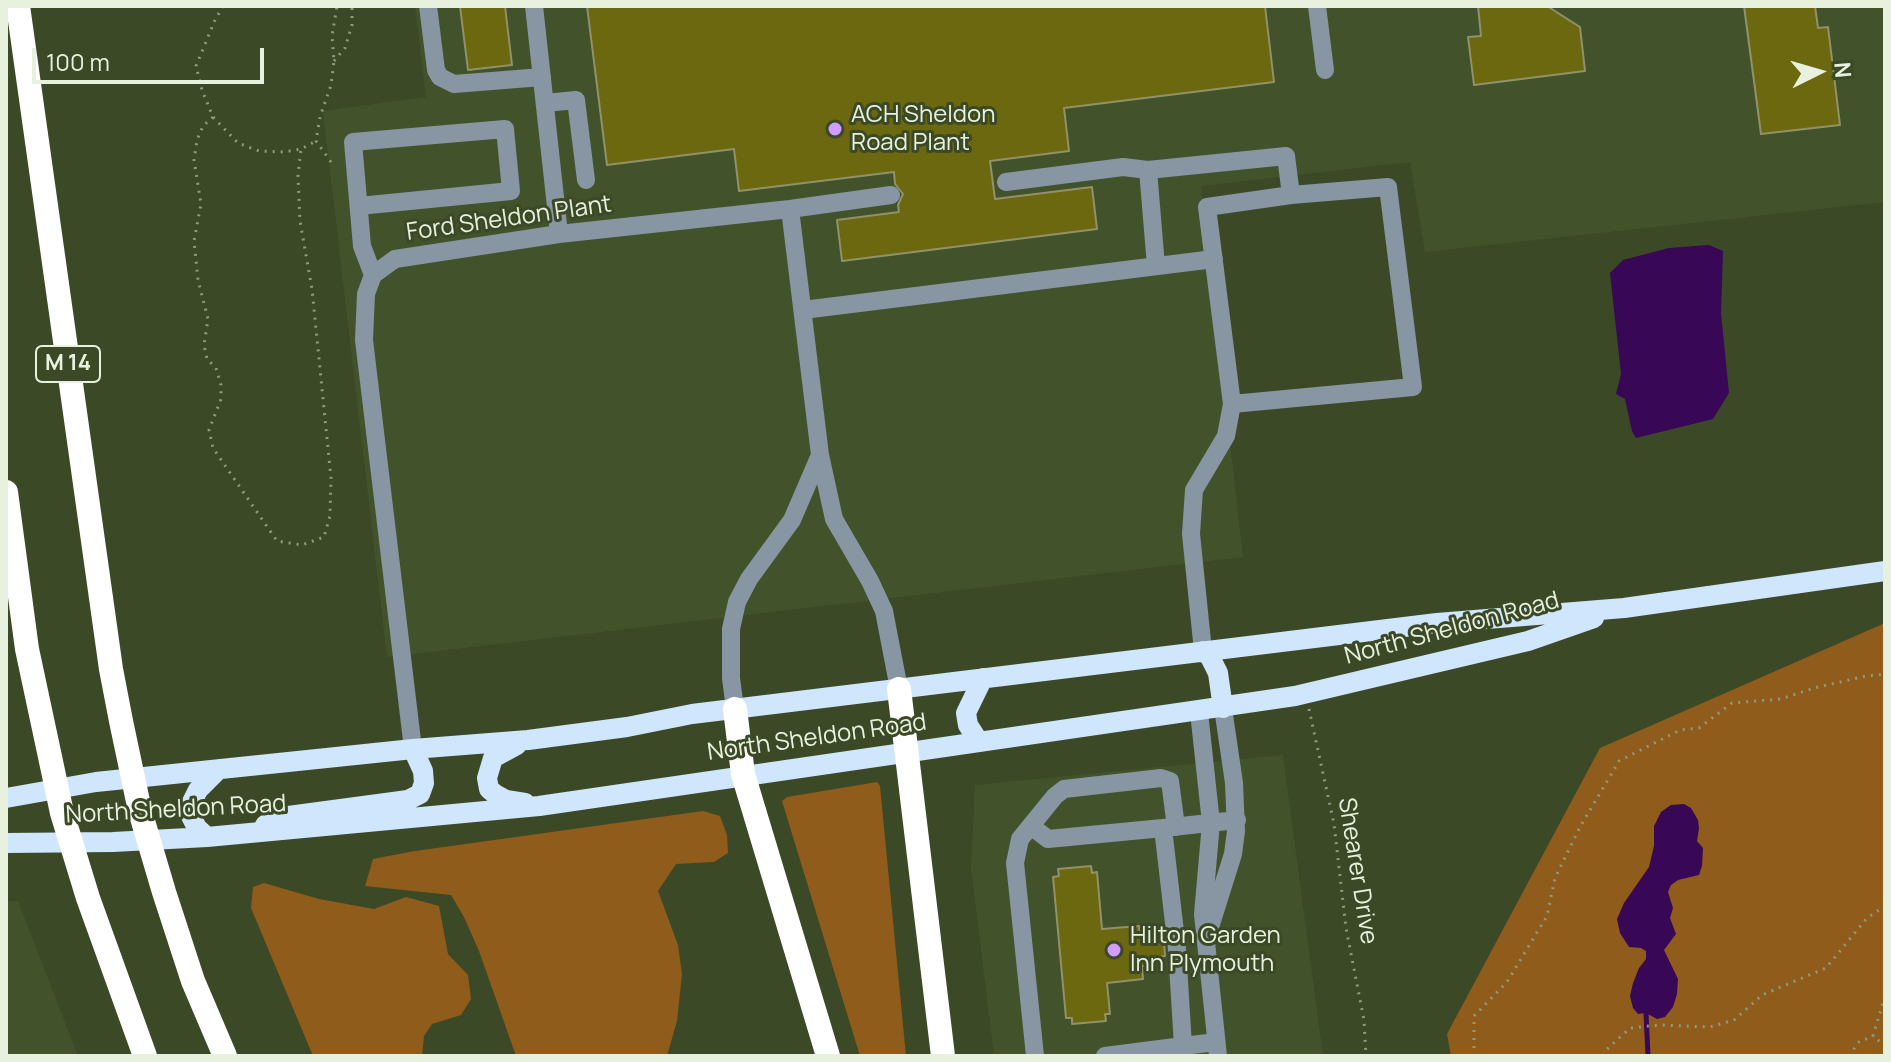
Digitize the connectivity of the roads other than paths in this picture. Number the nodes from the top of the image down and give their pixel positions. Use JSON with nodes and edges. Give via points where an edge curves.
{"nodes":[{"id":1,"x":18,"y":6,"type":"edge"},
{"id":2,"x":428,"y":6,"type":"edge"},
{"id":3,"x":534,"y":6,"type":"edge"},
{"id":4,"x":1317,"y":6,"type":"edge"},
{"id":5,"x":1325,"y":70,"type":"dead end"},
{"id":6,"x":542,"y":77,"type":"junction"},
{"id":7,"x":545,"y":103,"type":"junction"},
{"id":8,"x":1148,"y":170,"type":"junction"},
{"id":9,"x":586,"y":180,"type":"dead end"},
{"id":10,"x":1006,"y":182,"type":"dead end"},
{"id":11,"x":891,"y":195,"type":"dead end"},
{"id":12,"x":1291,"y":195,"type":"junction"},
{"id":13,"x":359,"y":206,"type":"junction"},
{"id":14,"x":790,"y":209,"type":"junction"},
{"id":15,"x":559,"y":234,"type":"junction"},
{"id":16,"x":1214,"y":259,"type":"junction"},
{"id":17,"x":1156,"y":266,"type":"junction"},
{"id":18,"x":373,"y":275,"type":"junction"},
{"id":19,"x":803,"y":310,"type":"junction"},
{"id":20,"x":1232,"y":404,"type":"junction"},
{"id":21,"x":820,"y":455,"type":"junction"},
{"id":22,"x":6,"y":492,"type":"edge"},
{"id":23,"x":1885,"y":571,"type":"edge"},
{"id":24,"x":1624,"y":608,"type":"junction"},
{"id":25,"x":1203,"y":651,"type":"junction"},
{"id":26,"x":983,"y":678,"type":"junction"},
{"id":27,"x":899,"y":689,"type":"junction"},
{"id":28,"x":1223,"y":708,"type":"junction"},
{"id":29,"x":735,"y":709,"type":"junction"},
{"id":30,"x":1199,"y":712,"type":"junction"},
{"id":31,"x":528,"y":740,"type":"junction"},
{"id":32,"x":979,"y":742,"type":"junction"},
{"id":33,"x":413,"y":749,"type":"junction"},
{"id":34,"x":907,"y":751,"type":"junction"},
{"id":35,"x":219,"y":769,"type":"junction"},
{"id":36,"x":743,"y":774,"type":"junction"},
{"id":37,"x":6,"y":798,"type":"edge"},
{"id":38,"x":539,"y":806,"type":"junction"},
{"id":39,"x":1237,"y":820,"type":"junction"},
{"id":40,"x":1211,"y":823,"type":"junction"},
{"id":41,"x":1031,"y":826,"type":"junction"},
{"id":42,"x":1169,"y":828,"type":"junction"},
{"id":43,"x":251,"y":833,"type":"junction"},
{"id":44,"x":207,"y":837,"type":"junction"},
{"id":45,"x":6,"y":843,"type":"edge"},
{"id":46,"x":1208,"y":868,"type":"junction"},
{"id":47,"x":1225,"y":876,"type":"junction"},
{"id":48,"x":1207,"y":951,"type":"junction"},
{"id":49,"x":125,"y":998,"type":"junction"},
{"id":50,"x":1183,"y":1046,"type":"junction"},
{"id":51,"x":1217,"y":1049,"type":"edge"},
{"id":52,"x":145,"y":1056,"type":"edge"},
{"id":53,"x":151,"y":1056,"type":"edge"},
{"id":54,"x":225,"y":1056,"type":"edge"},
{"id":55,"x":828,"y":1056,"type":"edge"},
{"id":56,"x":943,"y":1056,"type":"edge"},
{"id":57,"x":1035,"y":1056,"type":"edge"},
{"id":58,"x":1105,"y":1056,"type":"edge"}],
"edges":[{"from":1,"to":54,"type":"highway","number":"M 14","via":[[121,721],[164,892]]},
{"from":2,"to":6,"type":"lane","via":[[440,77],[454,84]]},
{"from":3,"to":6,"type":"lane"},
{"from":4,"to":5,"type":"lane"},
{"from":6,"to":7,"type":"lane"},
{"from":7,"to":9,"type":"lane","via":[[576,100]]},
{"from":7,"to":15,"type":"lane"},
{"from":8,"to":10,"type":"lane","via":[[1123,167]]},
{"from":8,"to":12,"type":"lane","via":[[1286,156]]},
{"from":8,"to":17,"type":"lane"},
{"from":11,"to":14,"type":"lane","name":"Ford Sheldon Plant"},
{"from":12,"to":16,"type":"lane","via":[[1207,207]]},
{"from":12,"to":20,"type":"lane","via":[[1388,187],[1413,387]]},
{"from":13,"to":13,"type":"lane","via":[[353,142],[505,129],[511,191]]},
{"from":13,"to":18,"type":"lane","via":[[362,246]]},
{"from":14,"to":15,"type":"lane","name":"Ford Sheldon Plant"},
{"from":14,"to":19,"type":"lane"},
{"from":15,"to":18,"type":"lane","name":"Ford Sheldon Plant","via":[[395,259]]},
{"from":16,"to":17,"type":"lane"},
{"from":16,"to":20,"type":"lane"},
{"from":17,"to":19,"type":"lane"},
{"from":18,"to":33,"type":"lane","via":[[366,294],[364,340]]},
{"from":19,"to":21,"type":"lane"},
{"from":20,"to":25,"type":"lane","via":[[1226,436],[1194,490],[1191,534]]},
{"from":21,"to":27,"type":"lane","via":[[834,519],[884,611]]},
{"from":21,"to":29,"type":"lane","via":[[792,520],[737,602],[731,629]]},
{"from":22,"to":49,"type":"highway","via":[[27,649],[62,813]]},
{"from":23,"to":24,"type":"main road","name":"North Sheldon Road"},
{"from":24,"to":25,"type":"main road","name":"North Sheldon Road","via":[[1437,623]]},
{"from":24,"to":28,"type":"main road","name":"North Sheldon Road","via":[[1528,641]]},
{"from":25,"to":26,"type":"main road","name":"North Sheldon Road"},
{"from":25,"to":28,"type":"main road","via":[[1218,673]]},
{"from":26,"to":27,"type":"main road","name":"North Sheldon Road"},
{"from":26,"to":32,"type":"main road","via":[[966,713]]},
{"from":27,"to":29,"type":"main road","name":"North Sheldon Road"},
{"from":27,"to":34,"type":"highway"},
{"from":28,"to":30,"type":"main road","name":"North Sheldon Road"},
{"from":28,"to":39,"type":"lane"},
{"from":29,"to":31,"type":"main road","name":"North Sheldon Road"},
{"from":29,"to":36,"type":"highway"},
{"from":30,"to":32,"type":"main road","name":"North Sheldon Road"},
{"from":30,"to":40,"type":"lane"},
{"from":31,"to":33,"type":"main road","name":"North Sheldon Road"},
{"from":31,"to":38,"type":"main road","via":[[493,758],[487,778],[489,789],[506,800]]},
{"from":32,"to":34,"type":"main road","name":"North Sheldon Road"},
{"from":33,"to":35,"type":"main road","name":"North Sheldon Road"},
{"from":33,"to":43,"type":"main road","via":[[423,771],[420,794],[281,817]]},
{"from":34,"to":36,"type":"main road","name":"North Sheldon Road"},
{"from":34,"to":56,"type":"highway"},
{"from":35,"to":37,"type":"main road","name":"North Sheldon Road"},
{"from":35,"to":44,"type":"main road","via":[[192,802],[191,816]]},
{"from":36,"to":38,"type":"main road","name":"North Sheldon Road"},
{"from":36,"to":55,"type":"highway"},
{"from":38,"to":43,"type":"main road","name":"North Sheldon Road"},
{"from":39,"to":40,"type":"lane"},
{"from":39,"to":47,"type":"lane"},
{"from":40,"to":42,"type":"lane"},
{"from":40,"to":46,"type":"lane"},
{"from":41,"to":42,"type":"lane","via":[[1048,839]]},
{"from":41,"to":42,"type":"lane","via":[[1064,789],[1161,778],[1170,781]]},
{"from":41,"to":57,"type":"lane","via":[[1020,839],[1015,863]]},
{"from":42,"to":50,"type":"lane"},
{"from":43,"to":44,"type":"main road","name":"North Sheldon Road"},
{"from":44,"to":45,"type":"main road","name":"North Sheldon Road"},
{"from":46,"to":47,"type":"lane"},
{"from":46,"to":48,"type":"lane","via":[[1203,914]]},
{"from":47,"to":48,"type":"lane"},
{"from":48,"to":51,"type":"lane"},
{"from":49,"to":52,"type":"highway"},
{"from":49,"to":53,"type":"highway"},
{"from":50,"to":51,"type":"lane"},
{"from":50,"to":58,"type":"lane"}]}
